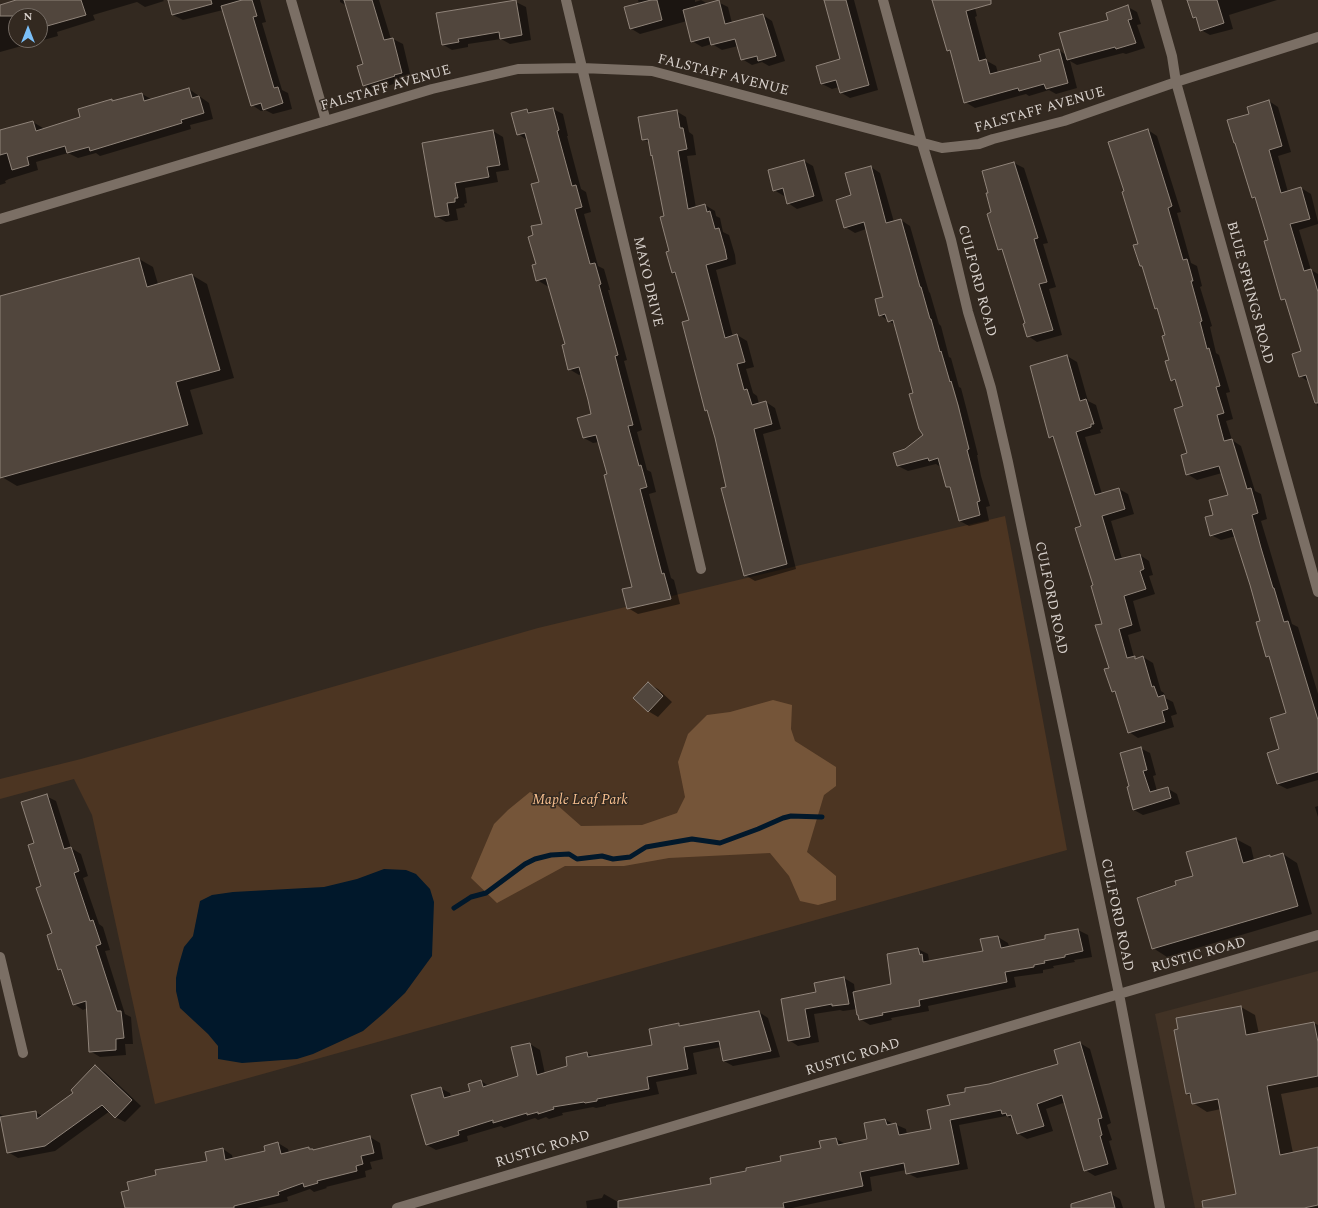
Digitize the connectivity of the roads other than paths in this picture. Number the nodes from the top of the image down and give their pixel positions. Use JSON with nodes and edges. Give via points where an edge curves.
{"nodes":[{"id":1,"x":291,"y":0,"type":"edge"},
{"id":2,"x":566,"y":0,"type":"edge"},
{"id":3,"x":883,"y":0,"type":"edge"},
{"id":4,"x":1156,"y":0,"type":"edge"},
{"id":5,"x":1318,"y":37,"type":"edge"},
{"id":6,"x":582,"y":68,"type":"junction"},
{"id":7,"x":1176,"y":82,"type":"junction"},
{"id":8,"x":326,"y":122,"type":"junction"},
{"id":9,"x":922,"y":143,"type":"junction"},
{"id":10,"x":0,"y":219,"type":"edge"},
{"id":11,"x":701,"y":569,"type":"dead end"},
{"id":12,"x":1316,"y":580,"type":"edge"},
{"id":13,"x":1318,"y":592,"type":"edge"},
{"id":14,"x":1318,"y":935,"type":"edge"},
{"id":15,"x":0,"y":957,"type":"edge"},
{"id":16,"x":1119,"y":994,"type":"junction"},
{"id":17,"x":23,"y":1053,"type":"dead end"},
{"id":18,"x":397,"y":1208,"type":"edge"},
{"id":19,"x":1160,"y":1208,"type":"edge"}],
"edges":[{"from":1,"to":8,"type":"street"},
{"from":2,"to":6,"type":"street","name":"MAYO DRIVE"},
{"from":3,"to":9,"type":"street","name":"CULFORD ROAD"},
{"from":4,"to":7,"type":"street","name":"BLUE SPRINGS ROAD","via":[[1172,56]]},
{"from":5,"to":7,"type":"street","name":"FALSTAFF AVENUE"},
{"from":6,"to":8,"type":"street","name":"FALSTAFF AVENUE","via":[[518,69],[432,89]]},
{"from":6,"to":9,"type":"street","name":"FALSTAFF AVENUE","via":[[652,71]]},
{"from":6,"to":11,"type":"street","name":"MAYO DRIVE"},
{"from":7,"to":9,"type":"street","name":"FALSTAFF AVENUE","via":[[1064,122],[979,144],[942,148]]},
{"from":7,"to":12,"type":"street","name":"BLUE SPRINGS ROAD"},
{"from":8,"to":10,"type":"street","name":"FALSTAFF AVENUE"},
{"from":9,"to":16,"type":"street","name":"CULFORD ROAD","via":[[991,388]]},
{"from":12,"to":13,"type":"street","name":"BLUE SPRINGS ROAD"},
{"from":14,"to":16,"type":"street","name":"RUSTIC ROAD"},
{"from":15,"to":17,"type":"street"},
{"from":16,"to":18,"type":"street","name":"RUSTIC ROAD"},
{"from":16,"to":19,"type":"street","name":"CULFORD ROAD"}]}
